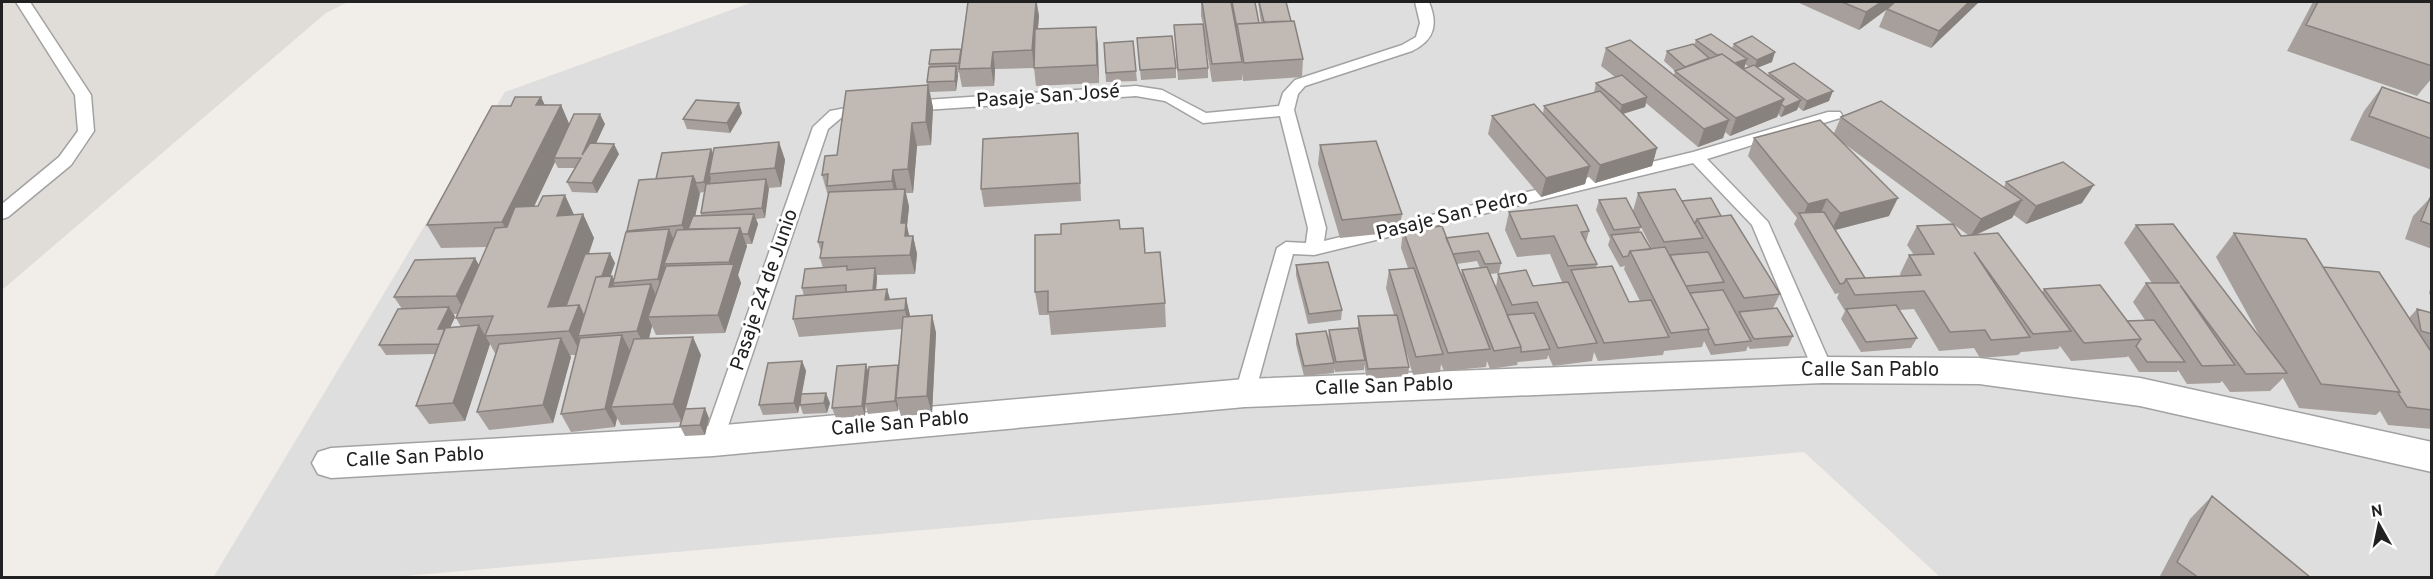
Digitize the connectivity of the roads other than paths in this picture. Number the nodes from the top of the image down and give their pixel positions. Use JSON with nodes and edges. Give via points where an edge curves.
{"nodes":[{"id":1,"x":23,"y":2,"type":"edge"},
{"id":2,"x":1422,"y":2,"type":"edge"},
{"id":3,"x":1286,"y":110,"type":"junction"},
{"id":4,"x":1834,"y":115,"type":"dead end"},
{"id":5,"x":816,"y":140,"type":"joint"},
{"id":6,"x":1696,"y":157,"type":"junction"},
{"id":7,"x":2,"y":213,"type":"edge"},
{"id":8,"x":1314,"y":249,"type":"junction"},
{"id":9,"x":1823,"y":370,"type":"junction"},
{"id":10,"x":1245,"y":393,"type":"junction"},
{"id":11,"x":713,"y":441,"type":"junction"},
{"id":12,"x":2432,"y":456,"type":"edge"},
{"id":13,"x":331,"y":463,"type":"dead end"}],
"edges":[{"from":1,"to":7,"type":"lane","via":[[83,95],[86,130],[65,161]]},
{"from":2,"to":3,"type":"lane","via":[[1429,18],[1427,33],[1421,41],[1300,83],[1291,93]]},
{"from":3,"to":5,"type":"lane","name":"Pasaje San José","via":[[1203,118],[1170,98],[1136,91],[836,114],[821,127]]},
{"from":3,"to":8,"type":"lane","via":[[1317,228]]},
{"from":4,"to":6,"type":"lane","name":"Pasaje San Pedro"},
{"from":5,"to":11,"type":"lane","name":"Pasaje 24 de Junio"},
{"from":6,"to":8,"type":"lane","name":"Pasaje San Pedro"},
{"from":6,"to":9,"type":"lane","via":[[1759,222]]},
{"from":8,"to":10,"type":"lane","name":"Pasaje San Pedro","via":[[1286,248]]},
{"from":9,"to":10,"type":"street","name":"Calle San Pablo"},
{"from":9,"to":12,"type":"street","name":"Calle San Pablo","via":[[1979,370],[2140,392]]},
{"from":10,"to":11,"type":"street","name":"Calle San Pablo"},
{"from":11,"to":13,"type":"street","name":"Calle San Pablo"}]}
